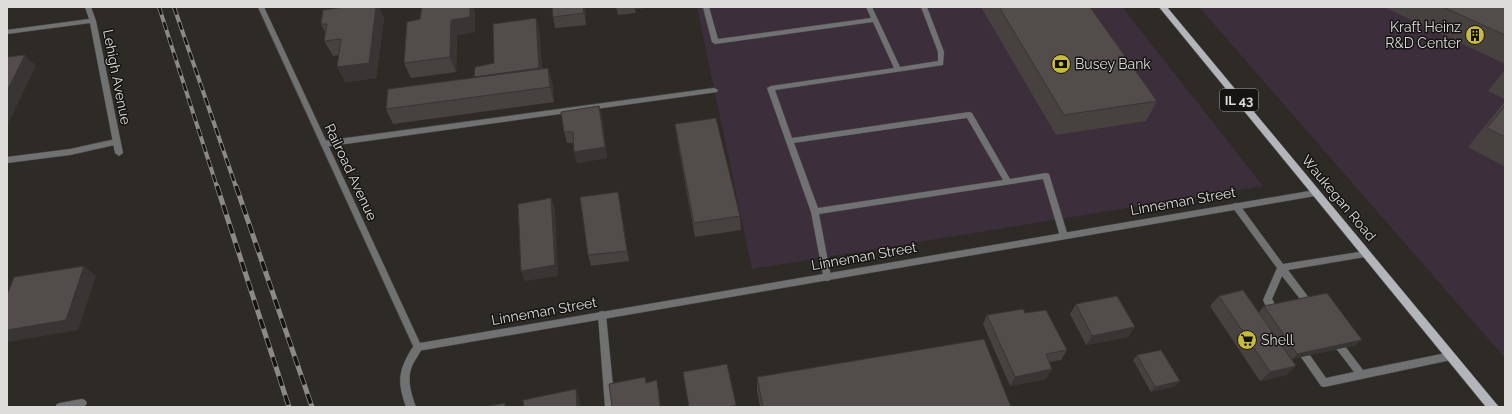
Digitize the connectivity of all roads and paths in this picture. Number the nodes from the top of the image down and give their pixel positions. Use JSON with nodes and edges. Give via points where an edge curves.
{"nodes":[{"id":1,"x":88,"y":7,"type":"edge"},
{"id":2,"x":261,"y":7,"type":"edge"},
{"id":3,"x":706,"y":7,"type":"edge"},
{"id":4,"x":869,"y":7,"type":"edge"},
{"id":5,"x":924,"y":7,"type":"edge"},
{"id":6,"x":1163,"y":7,"type":"edge"},
{"id":7,"x":875,"y":20,"type":"junction"},
{"id":8,"x":92,"y":22,"type":"junction"},
{"id":9,"x":7,"y":32,"type":"edge"},
{"id":10,"x":898,"y":70,"type":"junction"},
{"id":11,"x":714,"y":90,"type":"dead end"},
{"id":12,"x":790,"y":141,"type":"junction"},
{"id":13,"x":116,"y":142,"type":"junction"},
{"id":14,"x":324,"y":144,"type":"junction"},
{"id":15,"x":119,"y":153,"type":"dead end"},
{"id":16,"x":7,"y":160,"type":"edge"},
{"id":17,"x":1008,"y":182,"type":"junction"},
{"id":18,"x":1315,"y":193,"type":"junction"},
{"id":19,"x":1236,"y":206,"type":"junction"},
{"id":20,"x":815,"y":212,"type":"junction"},
{"id":21,"x":1064,"y":236,"type":"junction"},
{"id":22,"x":1365,"y":254,"type":"junction"},
{"id":23,"x":1281,"y":268,"type":"junction"},
{"id":24,"x":827,"y":277,"type":"junction"},
{"id":25,"x":1315,"y":313,"type":"edge"},
{"id":26,"x":602,"y":315,"type":"junction"},
{"id":27,"x":1280,"y":319,"type":"edge"},
{"id":28,"x":1329,"y":332,"type":"edge"},
{"id":29,"x":1293,"y":338,"type":"edge"},
{"id":30,"x":418,"y":347,"type":"junction"},
{"id":31,"x":1451,"y":356,"type":"junction"},
{"id":32,"x":1361,"y":375,"type":"junction"},
{"id":33,"x":82,"y":403,"type":"dead end"},
{"id":34,"x":60,"y":407,"type":"edge"},
{"id":35,"x":411,"y":407,"type":"edge"},
{"id":36,"x":610,"y":407,"type":"edge"},
{"id":37,"x":1493,"y":407,"type":"edge"}],
"edges":[{"from":1,"to":8,"type":"street","name":"Lehigh Avenue"},
{"from":2,"to":14,"type":"street","name":"Railroad Avenue"},
{"from":3,"to":7,"type":"street","via":[[715,42]]},
{"from":4,"to":7,"type":"street"},
{"from":5,"to":10,"type":"street","via":[[941,52],[941,63]]},
{"from":6,"to":18,"type":"main road","name":"Waukegan Road","number":"IL 43"},
{"from":7,"to":10,"type":"street"},
{"from":8,"to":9,"type":"street"},
{"from":8,"to":13,"type":"street","name":"Lehigh Avenue"},
{"from":10,"to":12,"type":"street","via":[[771,88]]},
{"from":11,"to":14,"type":"street"},
{"from":12,"to":17,"type":"street","via":[[969,116]]},
{"from":12,"to":20,"type":"street"},
{"from":13,"to":15,"type":"street","name":"Lehigh Avenue"},
{"from":13,"to":16,"type":"street","via":[[70,152]]},
{"from":14,"to":30,"type":"street","name":"Railroad Avenue"},
{"from":17,"to":20,"type":"street"},
{"from":17,"to":21,"type":"street","via":[[1046,176]]},
{"from":18,"to":19,"type":"street","name":"Linneman Street"},
{"from":18,"to":22,"type":"main road","name":"Waukegan Road","number":"IL 43"},
{"from":19,"to":21,"type":"street","name":"Linneman Street"},
{"from":19,"to":23,"type":"street"},
{"from":20,"to":24,"type":"street"},
{"from":21,"to":24,"type":"street","name":"Linneman Street"},
{"from":22,"to":23,"type":"street"},
{"from":22,"to":31,"type":"main road","name":"Waukegan Road","number":"IL 43"},
{"from":23,"to":25,"type":"street"},
{"from":23,"to":27,"type":"street","via":[[1267,300]]},
{"from":24,"to":26,"type":"street","name":"Linneman Street"},
{"from":26,"to":30,"type":"street","name":"Linneman Street"},
{"from":26,"to":36,"type":"street"},
{"from":28,"to":32,"type":"street"},
{"from":29,"to":32,"type":"street","via":[[1324,383]]},
{"from":30,"to":35,"type":"street","via":[[405,368],[404,389]]},
{"from":31,"to":32,"type":"street"},
{"from":31,"to":37,"type":"main road","name":"Waukegan Road","number":"IL 43"},
{"from":33,"to":34,"type":"street"}]}
